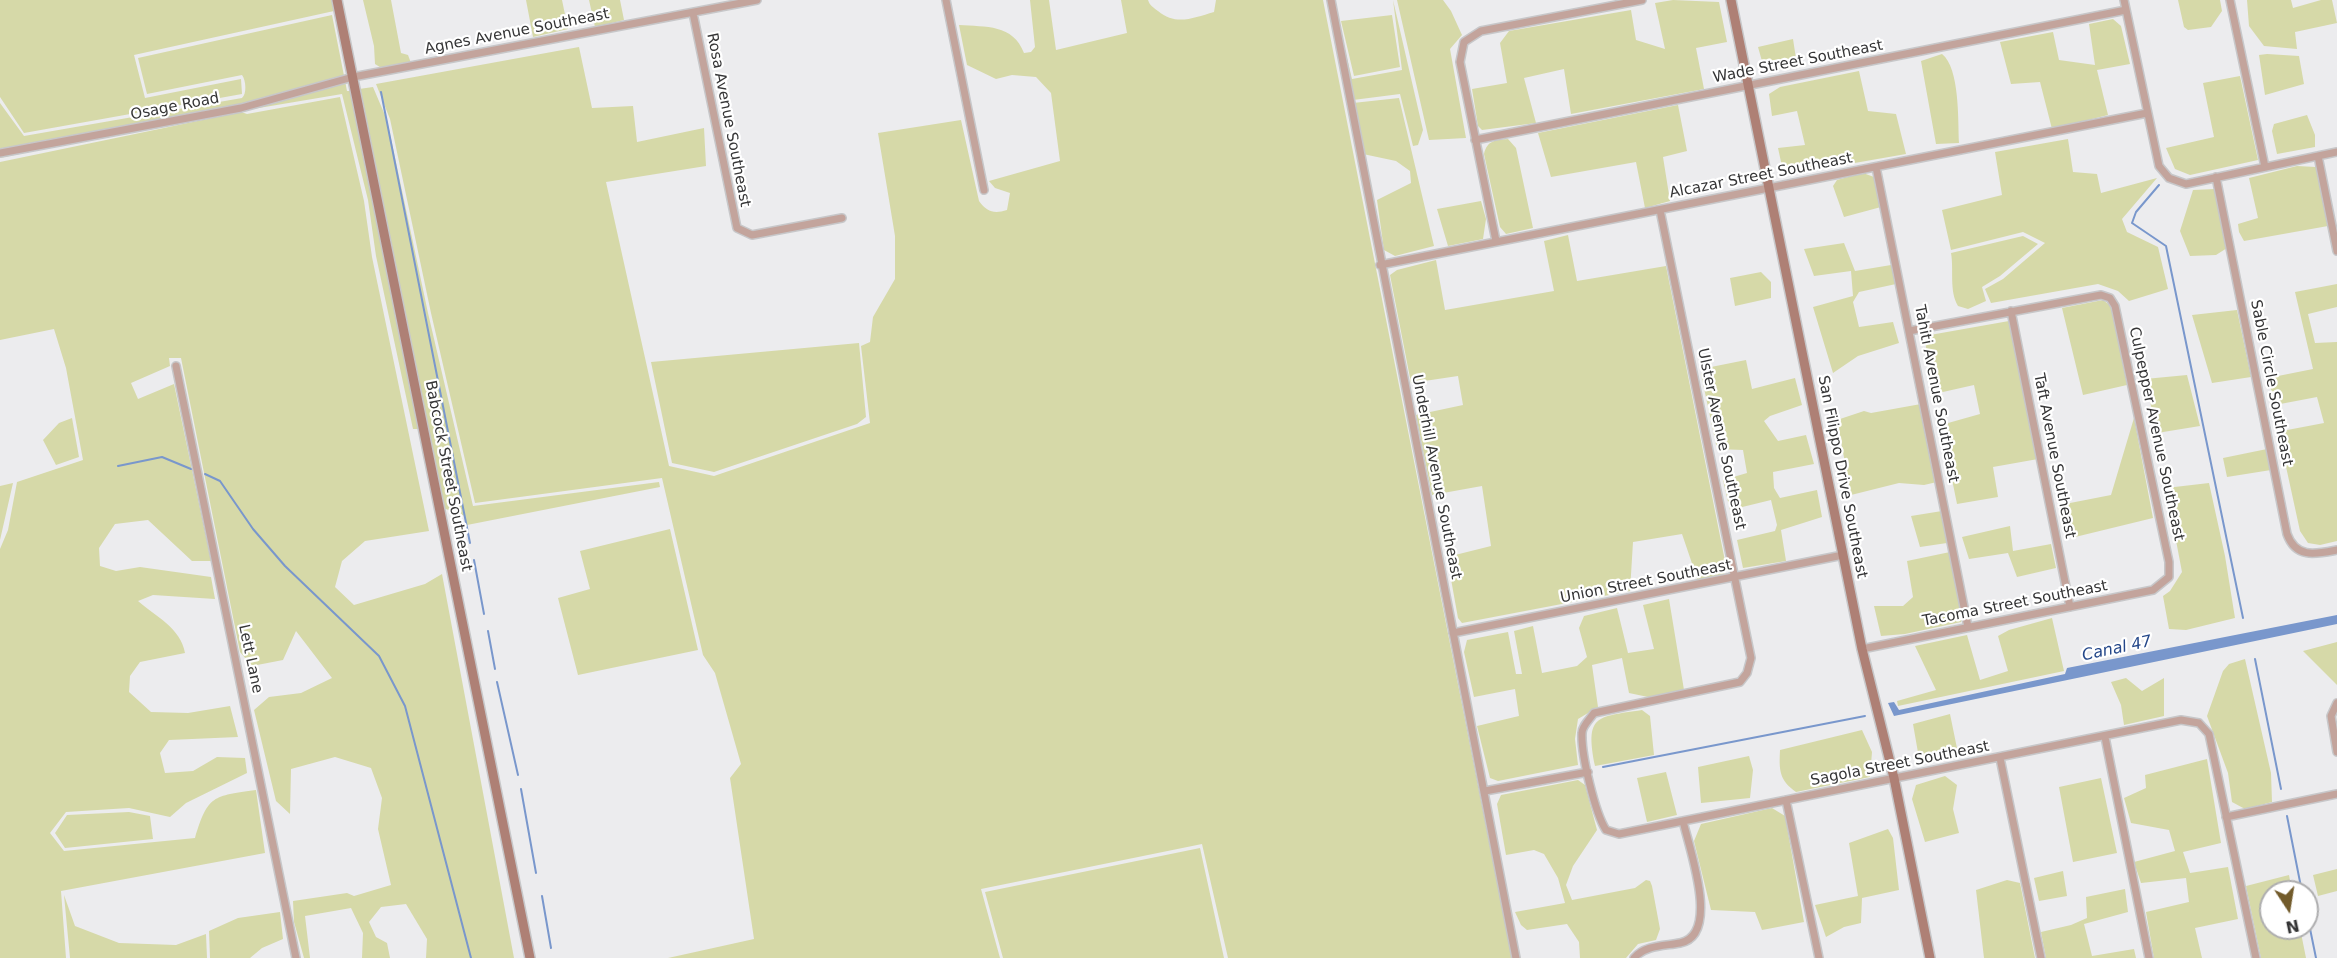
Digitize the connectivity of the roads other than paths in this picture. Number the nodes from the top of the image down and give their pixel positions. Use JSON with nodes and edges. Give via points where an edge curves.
{"nodes":[{"id":1,"x":337,"y":0,"type":"edge"},
{"id":2,"x":757,"y":0,"type":"edge"},
{"id":3,"x":945,"y":0,"type":"edge"},
{"id":4,"x":1331,"y":0,"type":"edge"},
{"id":5,"x":1642,"y":0,"type":"edge"},
{"id":6,"x":1731,"y":0,"type":"edge"},
{"id":7,"x":2124,"y":0,"type":"edge"},
{"id":8,"x":2230,"y":0,"type":"edge"},
{"id":9,"x":2126,"y":10,"type":"junction"},
{"id":10,"x":693,"y":13,"type":"junction"},
{"id":11,"x":353,"y":77,"type":"junction"},
{"id":12,"x":1748,"y":85,"type":"junction"},
{"id":13,"x":2147,"y":113,"type":"junction"},
{"id":14,"x":1476,"y":140,"type":"junction"},
{"id":15,"x":2337,"y":152,"type":"edge"},
{"id":16,"x":0,"y":153,"type":"edge"},
{"id":17,"x":2318,"y":156,"type":"junction"},
{"id":18,"x":1876,"y":167,"type":"junction"},
{"id":19,"x":2265,"y":167,"type":"junction"},
{"id":20,"x":2216,"y":177,"type":"junction"},
{"id":21,"x":1768,"y":188,"type":"junction"},
{"id":22,"x":984,"y":190,"type":"dead end"},
{"id":23,"x":1660,"y":210,"type":"junction"},
{"id":24,"x":842,"y":218,"type":"dead end"},
{"id":25,"x":1496,"y":241,"type":"junction"},
{"id":26,"x":2337,"y":251,"type":"edge"},
{"id":27,"x":1380,"y":265,"type":"junction"},
{"id":28,"x":2011,"y":311,"type":"junction"},
{"id":29,"x":1909,"y":331,"type":"junction"},
{"id":30,"x":176,"y":366,"type":"dead end"},
{"id":31,"x":2337,"y":550,"type":"edge"},
{"id":32,"x":1843,"y":555,"type":"junction"},
{"id":33,"x":2169,"y":577,"type":"joint"},
{"id":34,"x":1735,"y":578,"type":"junction"},
{"id":35,"x":2070,"y":607,"type":"junction"},
{"id":36,"x":1968,"y":627,"type":"junction"},
{"id":37,"x":1453,"y":633,"type":"junction"},
{"id":38,"x":1862,"y":649,"type":"junction"},
{"id":39,"x":2337,"y":704,"type":"edge"},
{"id":40,"x":2104,"y":737,"type":"junction"},
{"id":41,"x":2337,"y":752,"type":"edge"},
{"id":42,"x":2000,"y":758,"type":"junction"},
{"id":43,"x":1588,"y":772,"type":"junction"},
{"id":44,"x":1894,"y":778,"type":"junction"},
{"id":45,"x":1485,"y":791,"type":"junction"},
{"id":46,"x":2337,"y":794,"type":"edge"},
{"id":47,"x":1786,"y":800,"type":"junction"},
{"id":48,"x":2226,"y":816,"type":"junction"},
{"id":49,"x":1683,"y":821,"type":"junction"},
{"id":50,"x":296,"y":958,"type":"edge"},
{"id":51,"x":530,"y":958,"type":"edge"},
{"id":52,"x":1516,"y":958,"type":"edge"},
{"id":53,"x":1634,"y":958,"type":"edge"},
{"id":54,"x":1819,"y":958,"type":"edge"},
{"id":55,"x":1930,"y":958,"type":"edge"},
{"id":56,"x":2041,"y":958,"type":"edge"},
{"id":57,"x":2149,"y":958,"type":"edge"},
{"id":58,"x":2256,"y":958,"type":"edge"}],
"edges":[{"from":1,"to":11,"type":"street","name":"Babcock Street Southeast"},
{"from":2,"to":10,"type":"street","name":"Agnes Avenue Southeast"},
{"from":3,"to":22,"type":"street"},
{"from":4,"to":27,"type":"street","name":"Underhill Avenue Southeast"},
{"from":5,"to":14,"type":"street","via":[[1481,31],[1464,42],[1460,62]]},
{"from":6,"to":12,"type":"street","name":"San Filippo Drive Southeast"},
{"from":7,"to":9,"type":"street"},
{"from":8,"to":19,"type":"street"},
{"from":9,"to":12,"type":"street","name":"Wade Street Southeast"},
{"from":9,"to":13,"type":"street"},
{"from":10,"to":11,"type":"street","name":"Agnes Avenue Southeast"},
{"from":10,"to":24,"type":"street","name":"Rosa Avenue Southeast","via":[[735,224],[740,231],[752,235]]},
{"from":11,"to":16,"type":"street","name":"Osage Road","via":[[241,108]]},
{"from":11,"to":51,"type":"street","name":"Babcock Street Southeast"},
{"from":12,"to":14,"type":"street","name":"Wade Street Southeast"},
{"from":12,"to":21,"type":"street","name":"San Filippo Drive Southeast"},
{"from":13,"to":18,"type":"street","name":"Alcazar Street Southeast"},
{"from":13,"to":20,"type":"street","via":[[2159,166],[2169,178],[2186,184]]},
{"from":14,"to":25,"type":"street"},
{"from":15,"to":17,"type":"street"},
{"from":17,"to":19,"type":"street"},
{"from":17,"to":26,"type":"street"},
{"from":18,"to":21,"type":"street","name":"Alcazar Street Southeast"},
{"from":18,"to":29,"type":"street","name":"Tahiti Avenue Southeast"},
{"from":19,"to":20,"type":"street"},
{"from":20,"to":31,"type":"street","name":"Sable Circle Southeast","via":[[2288,534],[2297,550],[2306,554]]},
{"from":21,"to":23,"type":"street","name":"Alcazar Street Southeast"},
{"from":21,"to":32,"type":"street","name":"San Filippo Drive Southeast"},
{"from":23,"to":25,"type":"street","name":"Alcazar Street Southeast"},
{"from":23,"to":34,"type":"street","name":"Ulster Avenue Southeast"},
{"from":25,"to":27,"type":"street","name":"Alcazar Street Southeast"},
{"from":27,"to":37,"type":"street","name":"Underhill Avenue Southeast"},
{"from":28,"to":29,"type":"street"},
{"from":28,"to":33,"type":"street","name":"Culpepper Avenue Southeast","via":[[2101,295],[2110,298],[2115,306]]},
{"from":28,"to":35,"type":"street","name":"Taft Avenue Southeast"},
{"from":29,"to":36,"type":"street","name":"Tahiti Avenue Southeast"},
{"from":30,"to":50,"type":"street","name":"Lett Lane"},
{"from":32,"to":34,"type":"street","name":"Union Street Southeast"},
{"from":32,"to":38,"type":"street","name":"San Filippo Drive Southeast"},
{"from":33,"to":35,"type":"street","name":"Tacoma Street Southeast","via":[[2153,590]]},
{"from":34,"to":37,"type":"street","name":"Union Street Southeast"},
{"from":34,"to":43,"type":"street","name":"Ulster Avenue Southeast","via":[[1751,658],[1747,674],[1740,682],[1726,687],[1594,713],[1581,731]]},
{"from":35,"to":36,"type":"street","name":"Tacoma Street Southeast"},
{"from":36,"to":38,"type":"street","name":"Tacoma Street Southeast"},
{"from":37,"to":45,"type":"street","name":"Underhill Avenue Southeast"},
{"from":38,"to":44,"type":"street","name":"San Filippo Drive Southeast"},
{"from":39,"to":41,"type":"street","via":[[2331,716]]},
{"from":40,"to":42,"type":"street","name":"Sagola Street Southeast"},
{"from":40,"to":48,"type":"street","name":"Sagola Street Southeast","via":[[2181,720],[2199,723],[2209,734]]},
{"from":40,"to":57,"type":"street"},
{"from":42,"to":44,"type":"street","name":"Sagola Street Southeast"},
{"from":42,"to":56,"type":"street"},
{"from":43,"to":45,"type":"street"},
{"from":43,"to":49,"type":"street","name":"Sagola Street Southeast","via":[[1599,819],[1606,830],[1619,834]]},
{"from":44,"to":47,"type":"street","name":"Sagola Street Southeast"},
{"from":44,"to":55,"type":"street","name":"San Filippo Drive Southeast"},
{"from":45,"to":52,"type":"street","name":"Underhill Avenue Southeast"},
{"from":46,"to":48,"type":"street"},
{"from":47,"to":49,"type":"street","name":"Sagola Street Southeast"},
{"from":47,"to":54,"type":"street"},
{"from":48,"to":58,"type":"street"},
{"from":49,"to":53,"type":"street","via":[[1702,908],[1701,924],[1685,942],[1641,950]]}]}
